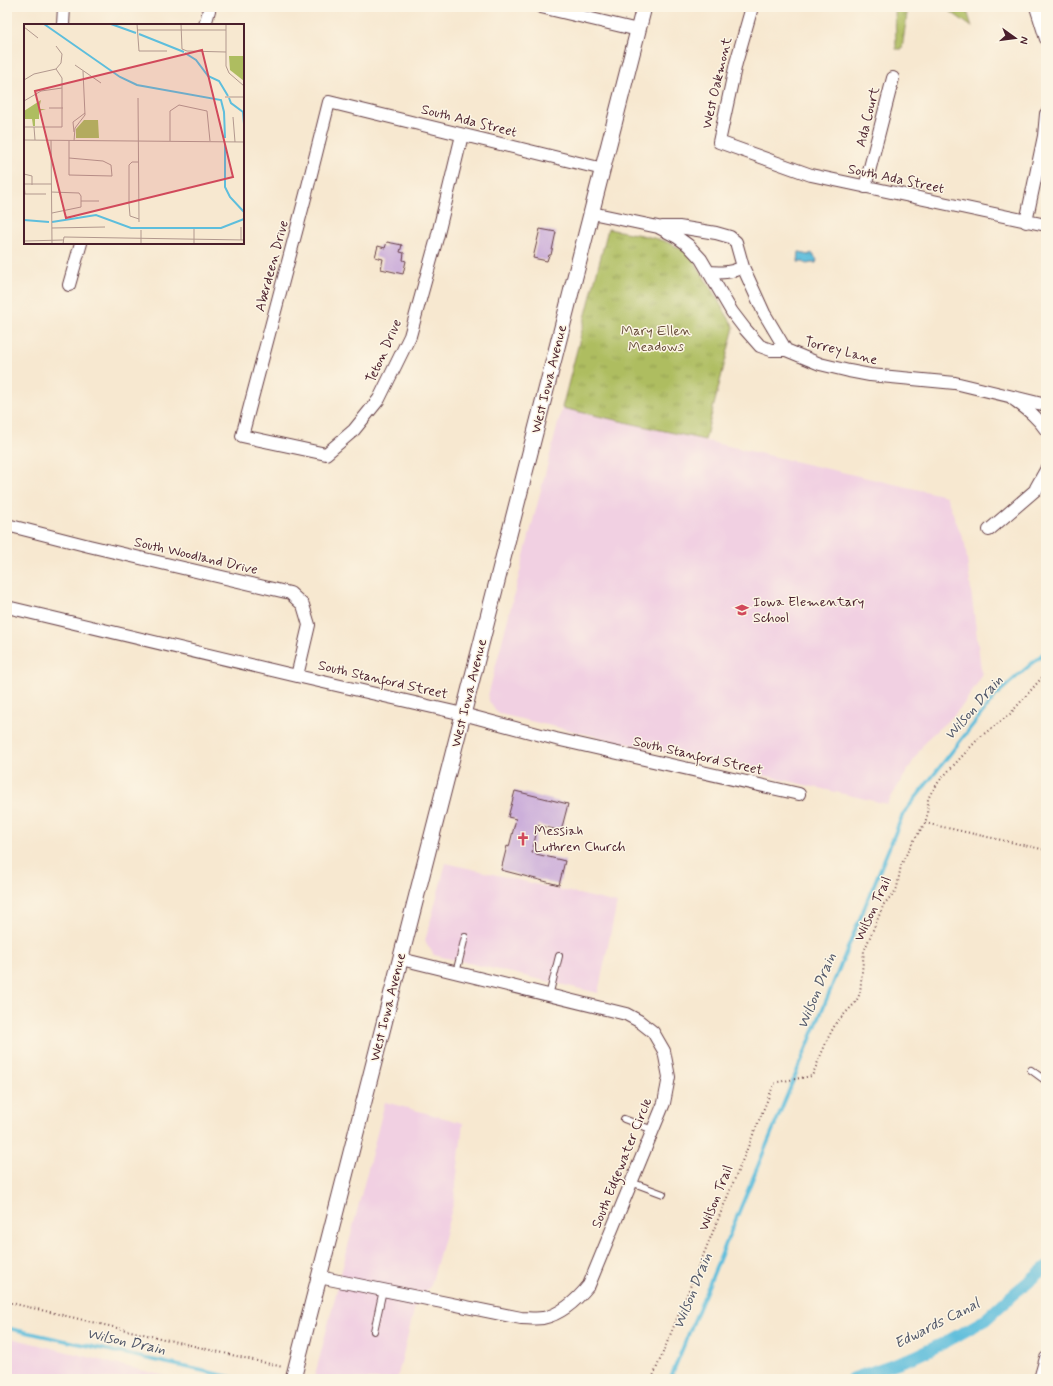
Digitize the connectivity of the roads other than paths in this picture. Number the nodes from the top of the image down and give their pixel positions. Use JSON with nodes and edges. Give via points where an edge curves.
{"nodes":[{"id":1,"x":64,"y":7,"type":"edge"},
{"id":2,"x":210,"y":7,"type":"edge"},
{"id":3,"x":541,"y":7,"type":"edge"},
{"id":4,"x":644,"y":7,"type":"edge"},
{"id":5,"x":752,"y":7,"type":"edge"},
{"id":6,"x":1036,"y":7,"type":"edge"},
{"id":7,"x":63,"y":24,"type":"edge"},
{"id":8,"x":205,"y":24,"type":"edge"},
{"id":9,"x":638,"y":30,"type":"junction"},
{"id":10,"x":1046,"y":39,"type":"edge"},
{"id":11,"x":894,"y":78,"type":"dead end"},
{"id":12,"x":329,"y":102,"type":"joint"},
{"id":13,"x":1046,"y":114,"type":"edge"},
{"id":14,"x":462,"y":135,"type":"junction"},
{"id":15,"x":743,"y":151,"type":"joint"},
{"id":16,"x":603,"y":169,"type":"junction"},
{"id":17,"x":866,"y":187,"type":"junction"},
{"id":18,"x":592,"y":213,"type":"junction"},
{"id":19,"x":1026,"y":222,"type":"junction"},
{"id":20,"x":1046,"y":225,"type":"edge"},
{"id":21,"x":658,"y":227,"type":"junction"},
{"id":22,"x":81,"y":244,"type":"edge"},
{"id":23,"x":743,"y":267,"type":"junction"},
{"id":24,"x":708,"y":272,"type":"junction"},
{"id":25,"x":69,"y":285,"type":"dead end"},
{"id":26,"x":786,"y":350,"type":"junction"},
{"id":27,"x":1008,"y":395,"type":"junction"},
{"id":28,"x":1046,"y":405,"type":"edge"},
{"id":29,"x":1046,"y":430,"type":"edge"},
{"id":30,"x":242,"y":436,"type":"joint"},
{"id":31,"x":1046,"y":470,"type":"edge"},
{"id":32,"x":1046,"y":481,"type":"edge"},
{"id":33,"x":1034,"y":492,"type":"junction"},
{"id":34,"x":7,"y":525,"type":"edge"},
{"id":35,"x":989,"y":530,"type":"dead end"},
{"id":36,"x":7,"y":607,"type":"edge"},
{"id":37,"x":297,"y":676,"type":"junction"},
{"id":38,"x":463,"y":714,"type":"junction"},
{"id":39,"x":799,"y":794,"type":"dead end"},
{"id":40,"x":465,"y":937,"type":"dead end"},
{"id":41,"x":559,"y":956,"type":"dead end"},
{"id":42,"x":401,"y":958,"type":"junction"},
{"id":43,"x":456,"y":973,"type":"junction"},
{"id":44,"x":549,"y":996,"type":"junction"},
{"id":45,"x":1031,"y":1070,"type":"dead end"},
{"id":46,"x":1046,"y":1081,"type":"edge"},
{"id":47,"x":624,"y":1118,"type":"dead end"},
{"id":48,"x":653,"y":1130,"type":"junction"},
{"id":49,"x":631,"y":1182,"type":"junction"},
{"id":50,"x":663,"y":1194,"type":"dead end"},
{"id":51,"x":319,"y":1277,"type":"junction"},
{"id":52,"x":383,"y":1290,"type":"junction"},
{"id":53,"x":374,"y":1331,"type":"dead end"},
{"id":54,"x":1046,"y":1358,"type":"edge"},
{"id":55,"x":288,"y":1376,"type":"edge"},
{"id":56,"x":1040,"y":1379,"type":"edge"}],
"edges":[{"from":1,"to":7,"type":"street"},
{"from":2,"to":8,"type":"street"},
{"from":3,"to":9,"type":"street"},
{"from":4,"to":9,"type":"street","name":"West Iowa Avenue"},
{"from":5,"to":15,"type":"street","name":"West Oakmont","via":[[736,63],[719,142]]},
{"from":6,"to":10,"type":"street"},
{"from":9,"to":16,"type":"street","name":"West Iowa Avenue"},
{"from":11,"to":17,"type":"street","name":"Ada Court"},
{"from":12,"to":14,"type":"street","name":"South Ada Street"},
{"from":12,"to":30,"type":"street","name":"Aberdeen Drive"},
{"from":13,"to":19,"type":"street","via":[[1044,136]]},
{"from":14,"to":16,"type":"street","name":"South Ada Street"},
{"from":14,"to":30,"type":"street","name":"Teton Drive","via":[[438,238],[410,336],[379,400],[354,430],[326,454]]},
{"from":15,"to":17,"type":"street","name":"South Ada Street","via":[[811,175]]},
{"from":16,"to":18,"type":"street","name":"West Iowa Avenue"},
{"from":17,"to":19,"type":"street","name":"South Ada Street"},
{"from":18,"to":21,"type":"street","name":"Torrey Lane"},
{"from":18,"to":38,"type":"street","name":"West Iowa Avenue"},
{"from":19,"to":20,"type":"street","name":"South Ada Street"},
{"from":21,"to":23,"type":"street","via":[[696,229],[730,237],[736,242]]},
{"from":21,"to":24,"type":"street","name":"Torrey Lane","via":[[688,245],[701,259]]},
{"from":22,"to":25,"type":"street"},
{"from":23,"to":24,"type":"street","via":[[733,272]]},
{"from":23,"to":26,"type":"street","via":[[764,313]]},
{"from":24,"to":26,"type":"street","name":"Torrey Lane","via":[[732,312],[760,346],[771,350]]},
{"from":26,"to":27,"type":"street","name":"Torrey Lane","via":[[820,364],[849,371],[955,383]]},
{"from":27,"to":28,"type":"street","name":"Torrey Lane"},
{"from":27,"to":29,"type":"street","via":[[1028,410]]},
{"from":31,"to":33,"type":"street"},
{"from":32,"to":33,"type":"street"},
{"from":33,"to":35,"type":"street"},
{"from":34,"to":37,"type":"street","name":"South Woodland Drive","via":[[290,593],[304,605],[310,625]]},
{"from":36,"to":37,"type":"street","name":"South Stanford Street"},
{"from":37,"to":38,"type":"street","name":"South Stanford Street"},
{"from":38,"to":39,"type":"street","name":"South Stanford Street","via":[[556,739]]},
{"from":38,"to":42,"type":"street","name":"West Iowa Avenue"},
{"from":40,"to":43,"type":"lane"},
{"from":41,"to":44,"type":"lane"},
{"from":42,"to":43,"type":"street","name":"South Edgewater Circle"},
{"from":42,"to":51,"type":"street","name":"West Iowa Avenue"},
{"from":43,"to":44,"type":"street","name":"South Edgewater Circle"},
{"from":44,"to":48,"type":"street","name":"South Edgewater Circle","via":[[626,1014],[653,1032],[664,1051],[669,1077],[664,1102]]},
{"from":45,"to":46,"type":"lane"},
{"from":47,"to":48,"type":"lane"},
{"from":48,"to":49,"type":"street","name":"South Edgewater Circle"},
{"from":49,"to":50,"type":"lane"},
{"from":49,"to":52,"type":"street","name":"South Edgewater Circle","via":[[589,1285],[579,1298],[563,1310],[543,1318],[521,1318]]},
{"from":51,"to":52,"type":"street","name":"South Edgewater Circle"},
{"from":51,"to":55,"type":"street","name":"West Iowa Avenue"},
{"from":52,"to":53,"type":"lane"},
{"from":54,"to":56,"type":"street"}]}
